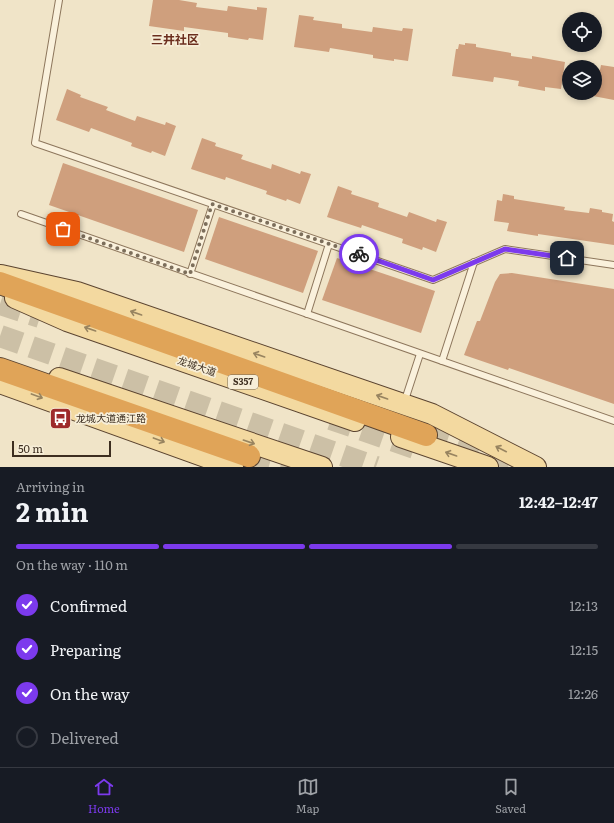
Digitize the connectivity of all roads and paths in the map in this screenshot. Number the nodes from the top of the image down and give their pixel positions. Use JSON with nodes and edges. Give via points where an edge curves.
{"nodes":[{"id":1,"x":59,"y":0,"type":"edge"},
{"id":2,"x":212,"y":204,"type":"junction"},
{"id":3,"x":21,"y":214,"type":"dead end"},
{"id":4,"x":329,"y":244,"type":"junction"},
{"id":5,"x":474,"y":262,"type":"junction"},
{"id":6,"x":614,"y":265,"type":"edge"},
{"id":7,"x":190,"y":274,"type":"junction"},
{"id":8,"x":0,"y":275,"type":"edge"},
{"id":9,"x":0,"y":283,"type":"edge"},
{"id":10,"x":0,"y":290,"type":"edge"},
{"id":11,"x":307,"y":314,"type":"junction"},
{"id":12,"x":420,"y":354,"type":"junction"},
{"id":13,"x":0,"y":359,"type":"edge"},
{"id":14,"x":442,"y":361,"type":"junction"},
{"id":15,"x":0,"y":369,"type":"edge"},
{"id":16,"x":0,"y":383,"type":"edge"},
{"id":17,"x":404,"y":404,"type":"junction"},
{"id":18,"x":614,"y":421,"type":"edge"},
{"id":19,"x":426,"y":435,"type":"tunnel mouth"},
{"id":20,"x":241,"y":461,"type":"edge"},
{"id":21,"x":322,"y":467,"type":"edge"},
{"id":22,"x":488,"y":467,"type":"edge"},
{"id":23,"x":536,"y":467,"type":"edge"}],
"edges":[{"from":1,"to":2,"type":"lane","via":[[35,143]]},
{"from":2,"to":4,"type":"lane"},
{"from":2,"to":7,"type":"lane"},
{"from":3,"to":7,"type":"lane"},
{"from":4,"to":5,"type":"lane","via":[[433,280]]},
{"from":4,"to":11,"type":"lane"},
{"from":5,"to":6,"type":"lane","via":[[505,249]]},
{"from":5,"to":14,"type":"lane"},
{"from":7,"to":11,"type":"lane"},
{"from":17,"to":8,"type":"main road","one_way":true,"via":[[77,292]]},
{"from":9,"to":19,"type":"highway"},
{"from":22,"to":10,"type":"main road","name":"龙城大道","number":"S357","one_way":true,"via":[[67,321]]},
{"from":11,"to":12,"type":"lane"},
{"from":12,"to":14,"type":"lane"},
{"from":12,"to":17,"type":"lane"},
{"from":13,"to":21,"type":"main road","one_way":true},
{"from":14,"to":18,"type":"lane"},
{"from":15,"to":20,"type":"highway"},
{"from":16,"to":20,"type":"main road","one_way":true},
{"from":23,"to":17,"type":"main road","one_way":true,"via":[[432,414]]}]}
